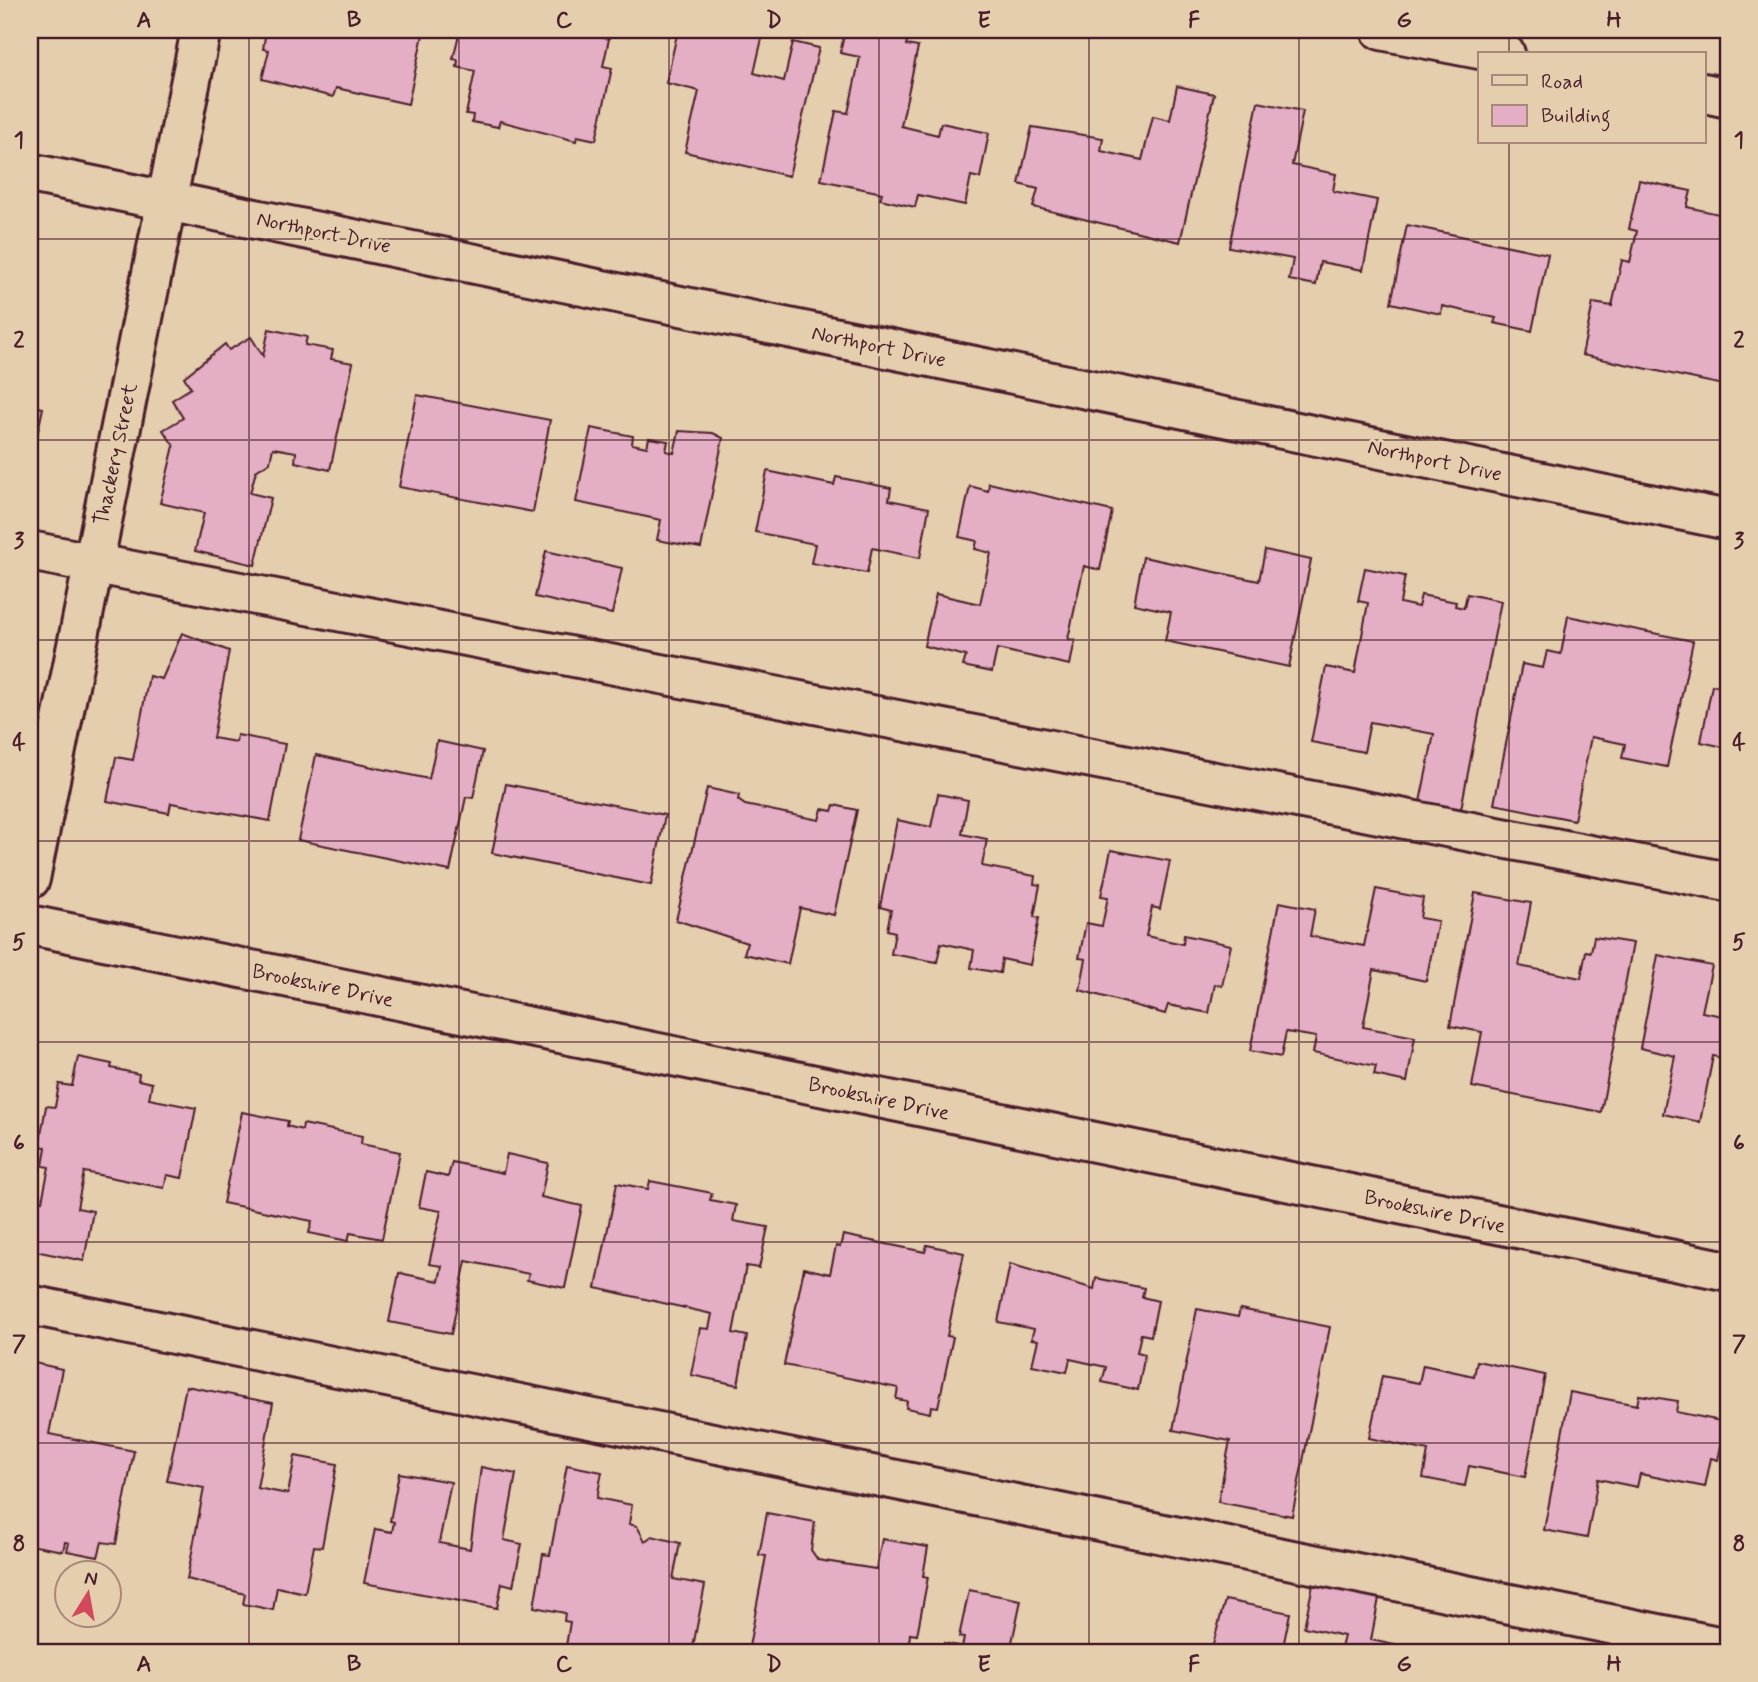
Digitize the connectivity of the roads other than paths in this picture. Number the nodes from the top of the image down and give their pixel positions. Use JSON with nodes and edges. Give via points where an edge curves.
{"nodes":[{"id":1,"x":201,"y":30,"type":"edge"},
{"id":2,"x":1381,"y":30,"type":"edge"},
{"id":3,"x":1495,"y":52,"type":"edge"},
{"id":4,"x":1706,"y":93,"type":"edge"},
{"id":5,"x":1728,"y":98,"type":"edge"},
{"id":6,"x":30,"y":173,"type":"edge"},
{"id":7,"x":168,"y":201,"type":"junction"},
{"id":8,"x":1728,"y":520,"type":"edge"},
{"id":9,"x":30,"y":551,"type":"edge"},
{"id":10,"x":92,"y":564,"type":"junction"},
{"id":11,"x":30,"y":878,"type":"edge"},
{"id":12,"x":1728,"y":882,"type":"edge"},
{"id":13,"x":30,"y":925,"type":"edge"},
{"id":14,"x":1728,"y":1271,"type":"edge"},
{"id":15,"x":30,"y":1305,"type":"edge"},
{"id":16,"x":1728,"y":1648,"type":"edge"}],
"edges":[{"from":1,"to":7,"type":"street","name":"Thackery Street"},
{"from":2,"to":3,"type":"street"},
{"from":4,"to":5,"type":"street"},
{"from":6,"to":7,"type":"street","name":"Northport Drive"},
{"from":7,"to":8,"type":"street","name":"Northport Drive"},
{"from":7,"to":10,"type":"street","name":"Thackery Street"},
{"from":9,"to":10,"type":"street"},
{"from":10,"to":11,"type":"street","name":"Thackery Street"},
{"from":10,"to":12,"type":"street"},
{"from":13,"to":14,"type":"street","name":"Brookshire Drive"},
{"from":15,"to":16,"type":"street"}]}
